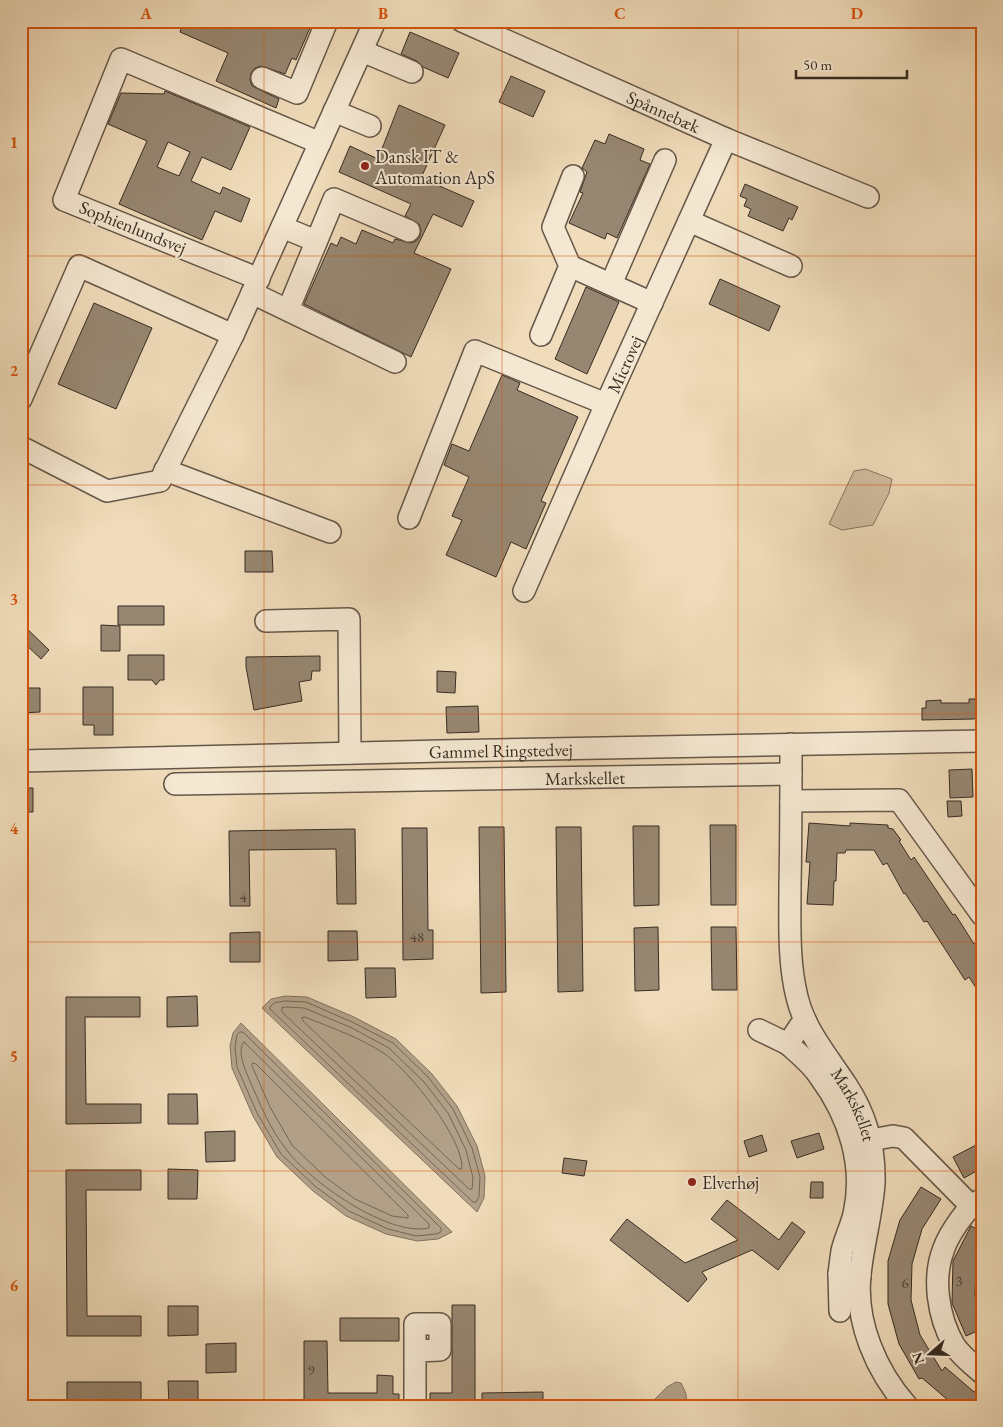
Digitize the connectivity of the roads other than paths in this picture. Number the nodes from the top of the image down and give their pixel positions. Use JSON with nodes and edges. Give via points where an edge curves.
{"nodes":[{"id":1,"x":327,"y":21,"type":"edge"},
{"id":2,"x":375,"y":21,"type":"edge"},
{"id":3,"x":462,"y":21,"type":"edge"},
{"id":4,"x":362,"y":51,"type":"junction"},
{"id":5,"x":412,"y":72,"type":"dead end"},
{"id":6,"x":262,"y":78,"type":"dead end"},
{"id":7,"x":334,"y":111,"type":"junction"},
{"id":8,"x":370,"y":126,"type":"dead end"},
{"id":9,"x":726,"y":139,"type":"junction"},
{"id":10,"x":320,"y":143,"type":"junction"},
{"id":11,"x":665,"y":160,"type":"dead end"},
{"id":12,"x":573,"y":176,"type":"dead end"},
{"id":13,"x":868,"y":198,"type":"dead end"},
{"id":14,"x":690,"y":221,"type":"junction"},
{"id":15,"x":282,"y":227,"type":"junction"},
{"id":16,"x":409,"y":231,"type":"dead end"},
{"id":17,"x":316,"y":241,"type":"junction"},
{"id":18,"x":570,"y":266,"type":"junction"},
{"id":19,"x":791,"y":266,"type":"dead end"},
{"id":20,"x":611,"y":284,"type":"junction"},
{"id":21,"x":255,"y":286,"type":"junction"},
{"id":22,"x":652,"y":303,"type":"junction"},
{"id":23,"x":288,"y":310,"type":"junction"},
{"id":24,"x":541,"y":334,"type":"dead end"},
{"id":25,"x":233,"y":335,"type":"junction"},
{"id":26,"x":395,"y":362,"type":"dead end"},
{"id":27,"x":21,"y":399,"type":"edge"},
{"id":28,"x":606,"y":404,"type":"junction"},
{"id":29,"x":21,"y":447,"type":"edge"},
{"id":30,"x":165,"y":470,"type":"junction"},
{"id":31,"x":409,"y":518,"type":"dead end"},
{"id":32,"x":330,"y":532,"type":"dead end"},
{"id":33,"x":524,"y":591,"type":"dead end"},
{"id":34,"x":266,"y":621,"type":"dead end"},
{"id":35,"x":982,"y":741,"type":"edge"},
{"id":36,"x":791,"y":744,"type":"junction"},
{"id":37,"x":377,"y":752,"type":"junction"},
{"id":38,"x":350,"y":753,"type":"junction"},
{"id":39,"x":21,"y":761,"type":"edge"},
{"id":40,"x":791,"y":774,"type":"junction"},
{"id":41,"x":378,"y":781,"type":"junction"},
{"id":42,"x":175,"y":784,"type":"dead end"},
{"id":43,"x":791,"y":801,"type":"junction"},
{"id":44,"x":982,"y":916,"type":"edge"},
{"id":45,"x":806,"y":1022,"type":"junction"},
{"id":46,"x":759,"y":1030,"type":"dead end"},
{"id":47,"x":788,"y":1044,"type":"junction"},
{"id":48,"x":871,"y":1140,"type":"junction"},
{"id":49,"x":976,"y":1202,"type":"edge"},
{"id":50,"x":849,"y":1275,"type":"junction"},
{"id":51,"x":840,"y":1311,"type":"dead end"},
{"id":52,"x":416,"y":1351,"type":"dead end"},
{"id":53,"x":982,"y":1373,"type":"edge"},
{"id":54,"x":416,"y":1406,"type":"edge"},
{"id":55,"x":907,"y":1406,"type":"edge"}],
"edges":[{"from":1,"to":6,"type":"street","via":[[298,93]]},
{"from":2,"to":4,"type":"street"},
{"from":3,"to":9,"type":"street","name":"Spånnebæk"},
{"from":4,"to":5,"type":"street"},
{"from":4,"to":7,"type":"street"},
{"from":7,"to":8,"type":"street"},
{"from":7,"to":10,"type":"street"},
{"from":9,"to":13,"type":"street","name":"Spånnebæk"},
{"from":9,"to":14,"type":"street","name":"Microvej"},
{"from":10,"to":15,"type":"street"},
{"from":10,"to":21,"type":"street","name":"Sophienlundsvej","via":[[122,59],[64,200]]},
{"from":11,"to":20,"type":"street"},
{"from":12,"to":18,"type":"street","via":[[554,227]]},
{"from":14,"to":19,"type":"street"},
{"from":14,"to":22,"type":"street","name":"Microvej"},
{"from":15,"to":17,"type":"street"},
{"from":15,"to":21,"type":"street"},
{"from":16,"to":17,"type":"street","via":[[334,199]]},
{"from":17,"to":23,"type":"street"},
{"from":18,"to":20,"type":"street"},
{"from":18,"to":24,"type":"street"},
{"from":20,"to":22,"type":"street"},
{"from":21,"to":23,"type":"street"},
{"from":21,"to":25,"type":"street"},
{"from":22,"to":28,"type":"street","name":"Microvej"},
{"from":23,"to":26,"type":"street"},
{"from":25,"to":27,"type":"street","via":[[79,266]]},
{"from":25,"to":30,"type":"street"},
{"from":28,"to":31,"type":"street","via":[[476,352]]},
{"from":28,"to":33,"type":"street","name":"Microvej"},
{"from":29,"to":30,"type":"street","via":[[107,491],[160,481]]},
{"from":30,"to":32,"type":"street"},
{"from":34,"to":38,"type":"street","via":[[349,619]]},
{"from":35,"to":36,"type":"street","name":"Gammel Ringstedvej"},
{"from":36,"to":37,"type":"street","name":"Gammel Ringstedvej"},
{"from":36,"to":40,"type":"street","name":"Markskellet"},
{"from":37,"to":38,"type":"street","name":"Gammel Ringstedvej"},
{"from":37,"to":41,"type":"street"},
{"from":38,"to":39,"type":"street","name":"Gammel Ringstedvej"},
{"from":40,"to":41,"type":"street","name":"Markskellet"},
{"from":40,"to":43,"type":"street","name":"Markskellet"},
{"from":41,"to":42,"type":"street","name":"Markskellet"},
{"from":43,"to":44,"type":"street","via":[[899,800]]},
{"from":43,"to":45,"type":"street","name":"Markskellet","via":[[793,978]]},
{"from":45,"to":47,"type":"street"},
{"from":45,"to":48,"type":"street","name":"Markskellet","via":[[854,1097]]},
{"from":46,"to":47,"type":"street"},
{"from":47,"to":50,"type":"street","via":[[820,1075],[846,1123],[856,1154],[858,1180],[854,1213],[842,1252]]},
{"from":48,"to":49,"type":"street","via":[[893,1136],[904,1138]]},
{"from":48,"to":50,"type":"street","name":"Markskellet","via":[[873,1198]]},
{"from":49,"to":53,"type":"street","via":[[956,1223],[943,1249],[937,1280],[942,1316],[954,1345]]},
{"from":50,"to":51,"type":"street"},
{"from":50,"to":55,"type":"street","name":"Markskellet","via":[[869,1340],[884,1374]]},
{"from":52,"to":54,"type":"street"}]}
